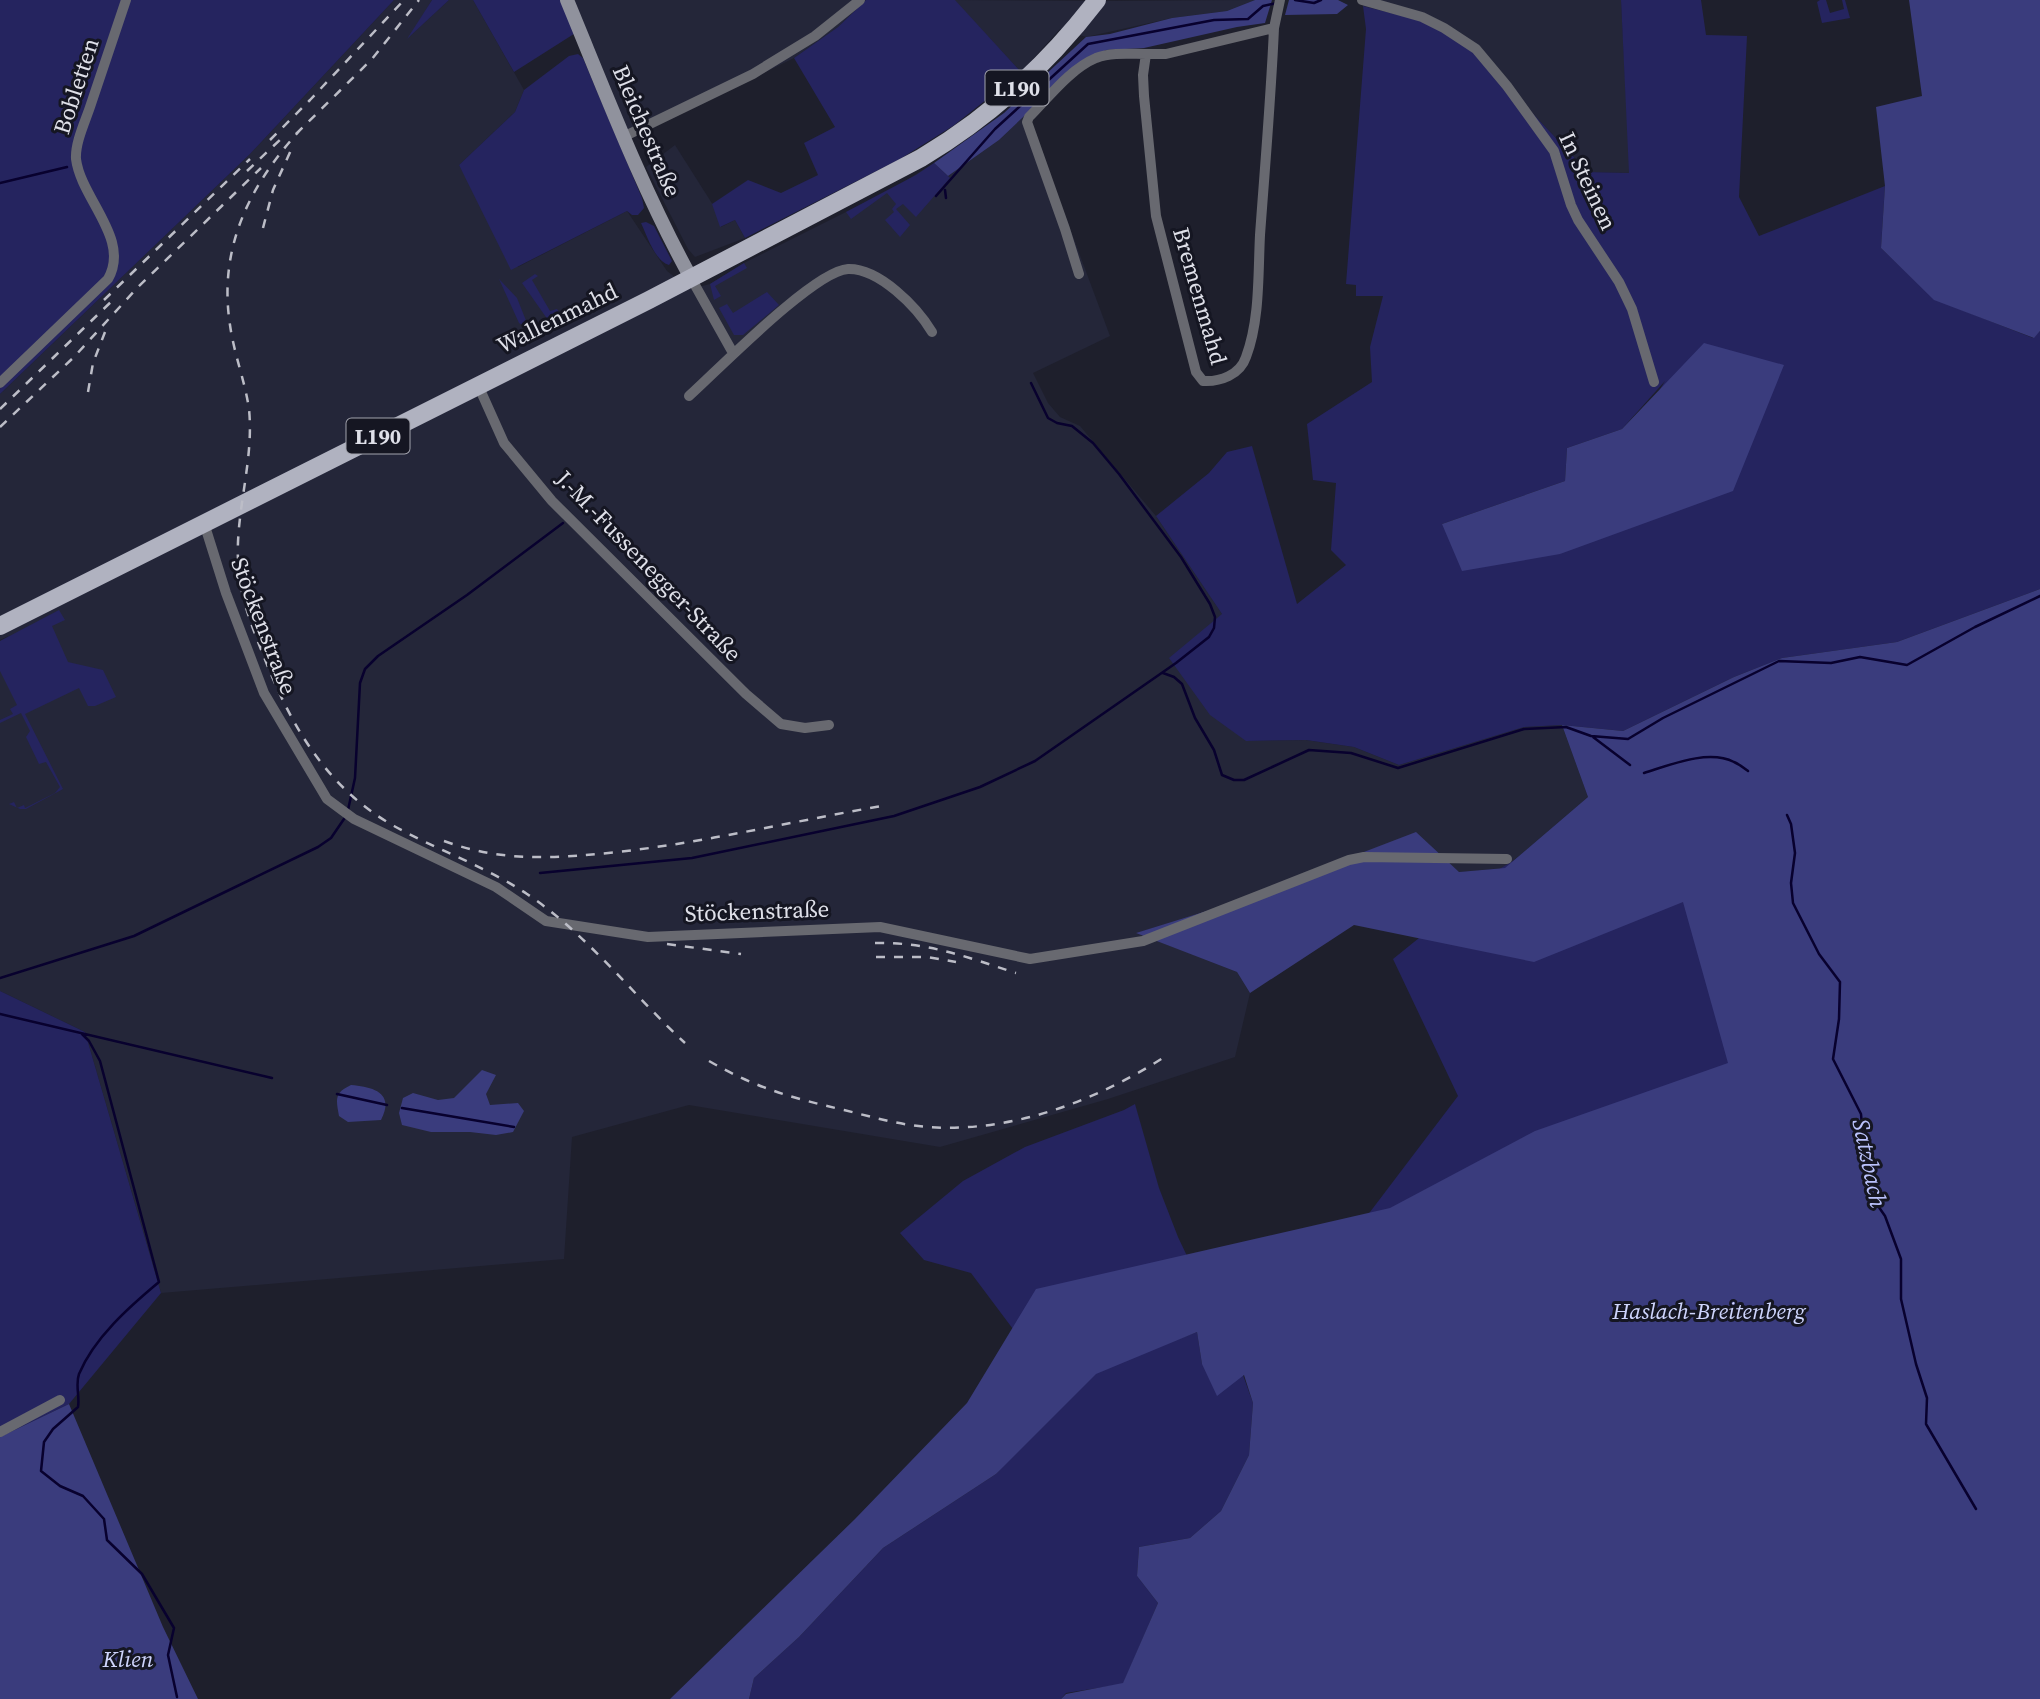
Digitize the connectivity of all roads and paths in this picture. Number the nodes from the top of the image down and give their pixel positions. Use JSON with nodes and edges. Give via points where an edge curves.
{"nodes":[{"id":1,"x":126,"y":0,"type":"edge"},
{"id":2,"x":567,"y":0,"type":"edge"},
{"id":3,"x":860,"y":0,"type":"edge"},
{"id":4,"x":1097,"y":0,"type":"edge"},
{"id":5,"x":1362,"y":0,"type":"edge"},
{"id":6,"x":1278,"y":6,"type":"edge"},
{"id":7,"x":1274,"y":28,"type":"junction"},
{"id":8,"x":1146,"y":54,"type":"junction"},
{"id":9,"x":623,"y":137,"type":"junction"},
{"id":10,"x":1079,"y":275,"type":"dead end"},
{"id":11,"x":691,"y":278,"type":"junction"},
{"id":12,"x":932,"y":332,"type":"dead end"},
{"id":13,"x":733,"y":353,"type":"junction"},
{"id":14,"x":1654,"y":382,"type":"dead end"},
{"id":15,"x":0,"y":383,"type":"edge"},
{"id":16,"x":478,"y":385,"type":"junction"},
{"id":17,"x":689,"y":396,"type":"dead end"},
{"id":18,"x":204,"y":523,"type":"junction"},
{"id":19,"x":0,"y":626,"type":"edge"},
{"id":20,"x":829,"y":725,"type":"dead end"},
{"id":21,"x":1507,"y":859,"type":"dead end"},
{"id":22,"x":60,"y":1400,"type":"dead end"},
{"id":23,"x":0,"y":1432,"type":"edge"}],
"edges":[{"from":1,"to":15,"type":"street","name":"Bobletten","via":[[76,157],[111,240],[113,271]]},
{"from":2,"to":9,"type":"main road","name":"Bleichestraße"},
{"from":3,"to":9,"type":"street","via":[[815,36],[753,74]]},
{"from":4,"to":11,"type":"main road","name":"Wallenmahd","number":"L190","via":[[1036,70],[945,144]]},
{"from":5,"to":14,"type":"street","name":"In Steinen","via":[[1444,28],[1476,49],[1507,86],[1554,151],[1574,212],[1632,309]]},
{"from":6,"to":7,"type":"street","name":"Bremenmahd"},
{"from":7,"to":8,"type":"street","via":[[1166,54]]},
{"from":7,"to":8,"type":"street","name":"Bremenmahd","via":[[1254,316],[1246,359],[1226,378],[1213,382],[1203,381],[1196,372],[1156,216],[1143,96]]},
{"from":8,"to":10,"type":"street","via":[[1106,56],[1087,63],[1027,121]]},
{"from":9,"to":11,"type":"main road","name":"Bleichestraße"},
{"from":11,"to":13,"type":"street"},
{"from":11,"to":16,"type":"main road","name":"Wallenmahd","number":"L190"},
{"from":12,"to":13,"type":"street","via":[[889,285],[848,269],[814,284]]},
{"from":13,"to":17,"type":"street"},
{"from":16,"to":18,"type":"main road","name":"Wallenmahd","number":"L190"},
{"from":16,"to":20,"type":"street","name":"J.-M.-Fussenegger-Straße","via":[[504,443],[552,501],[746,694],[781,724]]},
{"from":18,"to":19,"type":"main road","name":"Wallenmahd","number":"L190"},
{"from":18,"to":21,"type":"street","name":"Stöckenstraße","via":[[264,693],[327,799],[354,819],[496,887],[547,921],[648,937],[880,927],[1030,959],[1143,942],[1349,860]]},
{"from":22,"to":23,"type":"street"}]}
